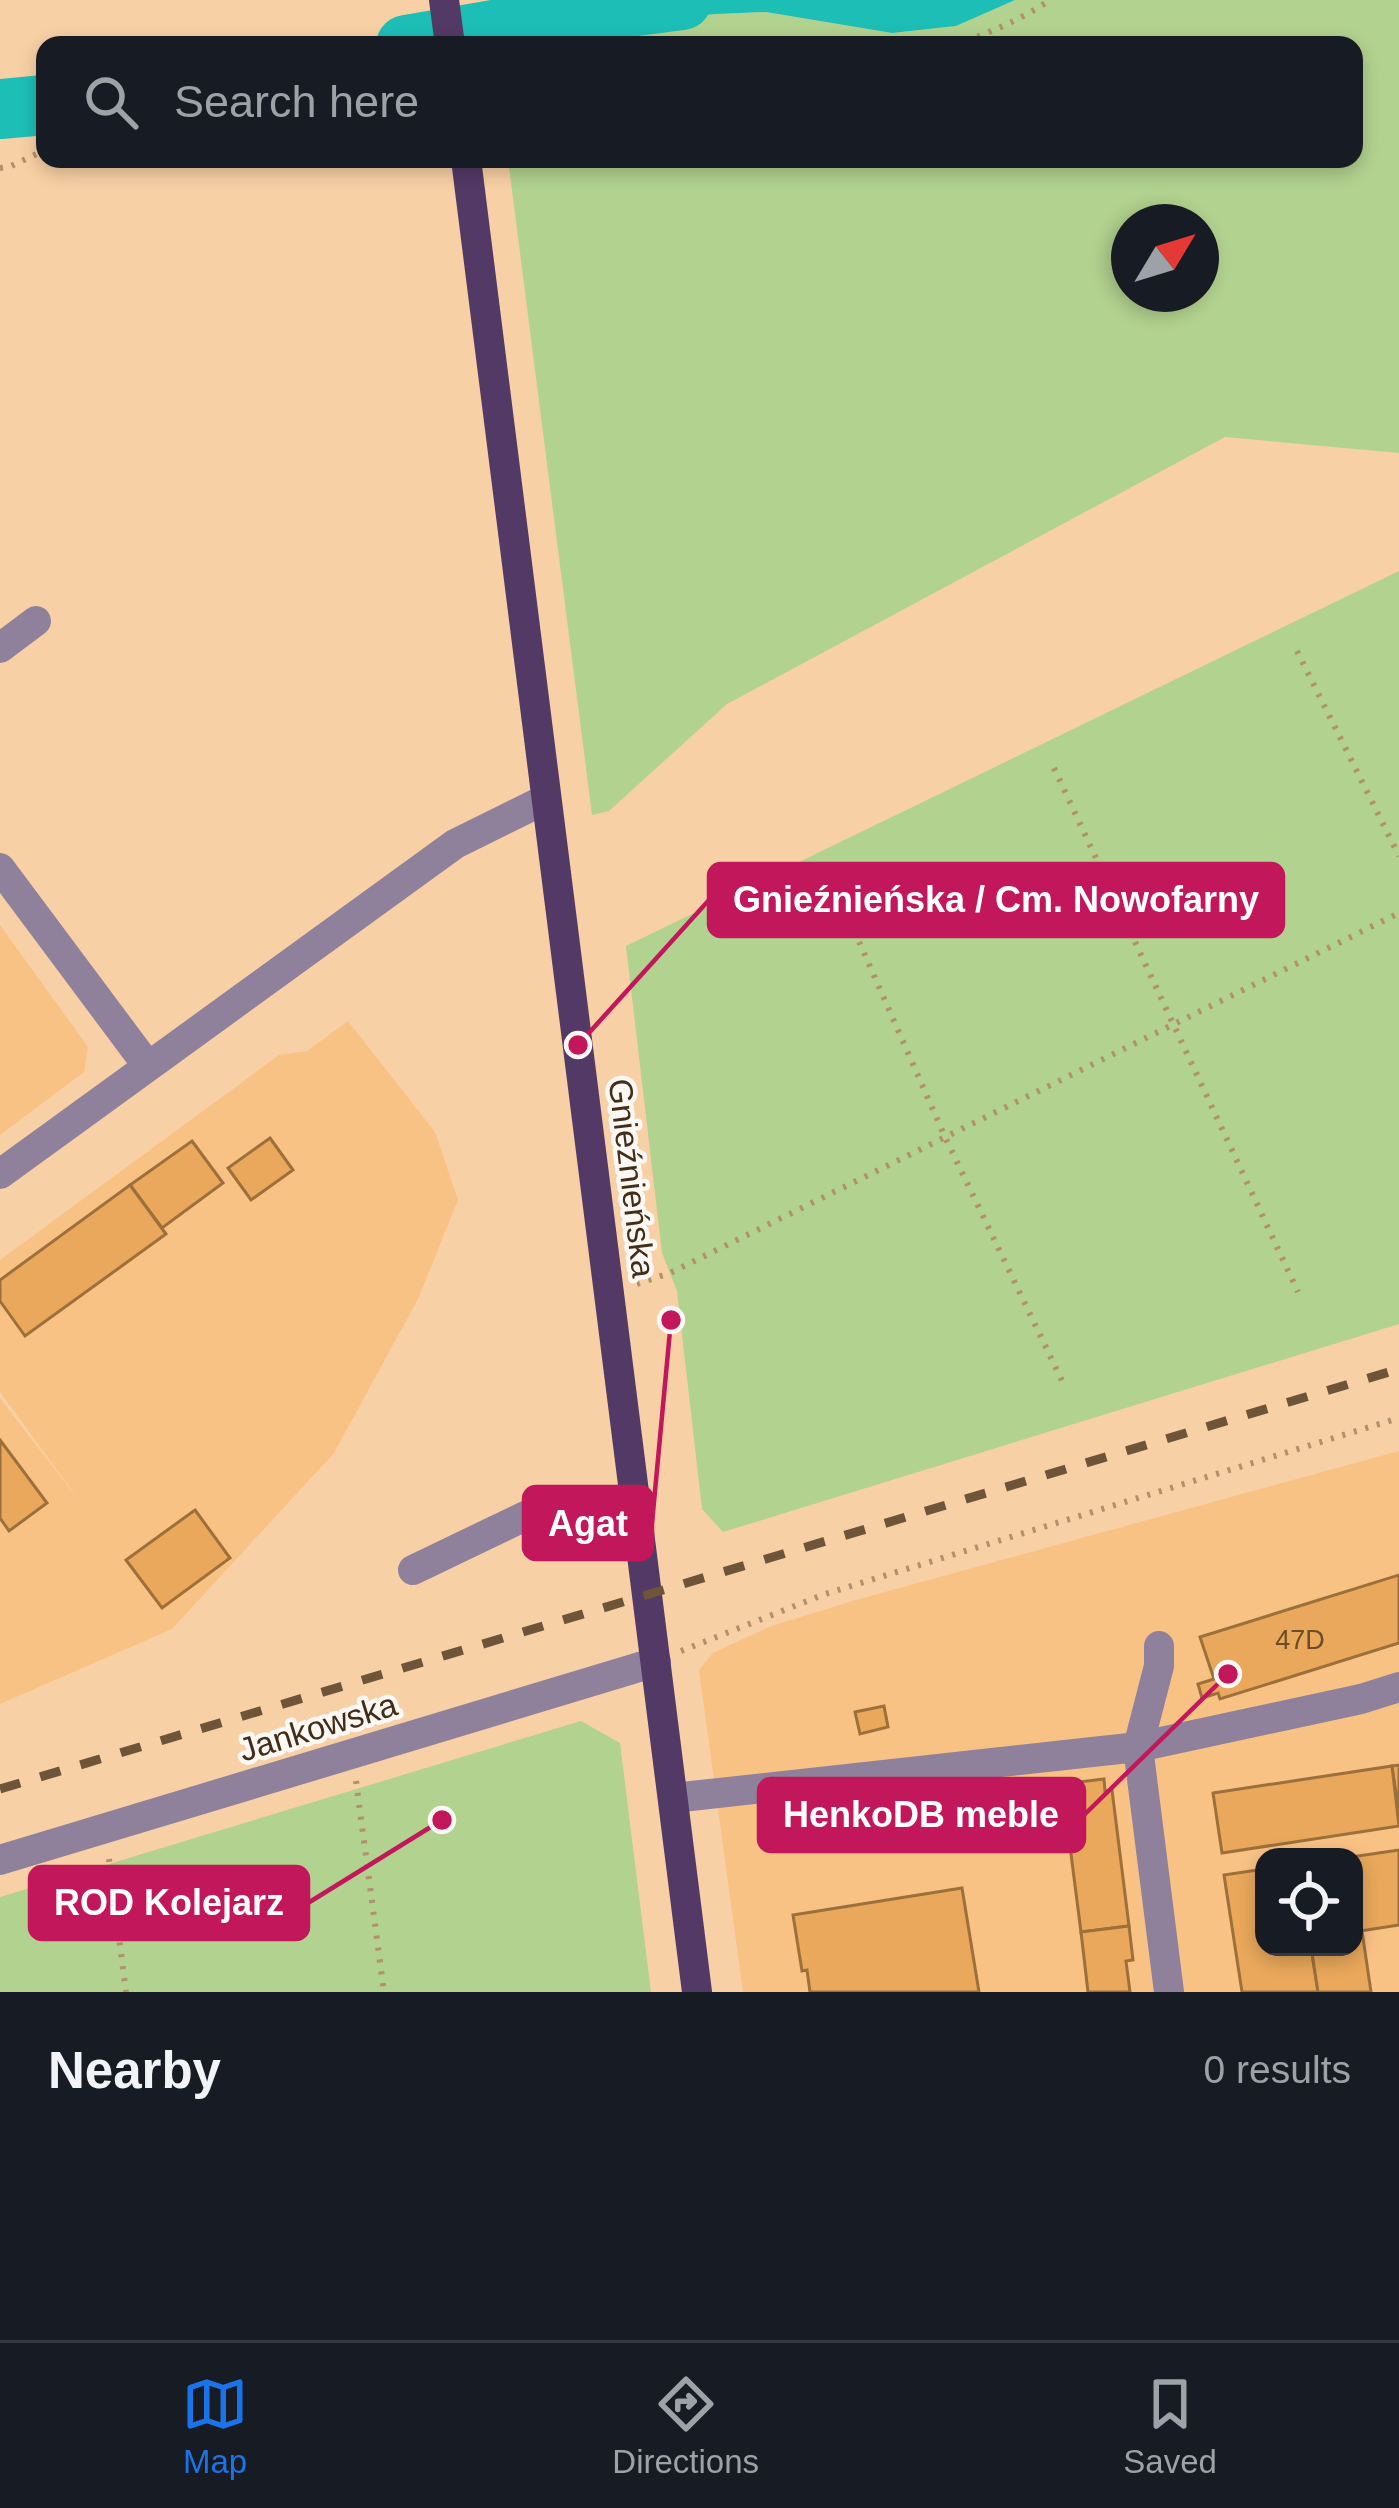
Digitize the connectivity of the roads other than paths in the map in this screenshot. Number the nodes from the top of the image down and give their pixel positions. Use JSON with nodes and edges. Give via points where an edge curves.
{"nodes":[{"id":1,"x":445,"y":3,"type":"edge"},
{"id":2,"x":449,"y":36,"type":"edge"},
{"id":3,"x":467,"y":168,"type":"edge"},
{"id":4,"x":36,"y":621,"type":"dead end"},
{"id":5,"x":0,"y":649,"type":"edge"},
{"id":6,"x":546,"y":799,"type":"junction"},
{"id":7,"x":0,"y":868,"type":"edge"},
{"id":8,"x":147,"y":1065,"type":"junction"},
{"id":9,"x":0,"y":1174,"type":"edge"},
{"id":10,"x":544,"y":1507,"type":"dead end"},
{"id":11,"x":413,"y":1570,"type":"dead end"},
{"id":12,"x":1159,"y":1646,"type":"dead end"},
{"id":13,"x":656,"y":1662,"type":"junction"},
{"id":14,"x":1399,"y":1687,"type":"edge"},
{"id":15,"x":1138,"y":1747,"type":"junction"},
{"id":16,"x":673,"y":1798,"type":"junction"},
{"id":17,"x":0,"y":1860,"type":"edge"},
{"id":18,"x":697,"y":1992,"type":"edge"},
{"id":19,"x":1169,"y":1992,"type":"edge"}],
"edges":[{"from":1,"to":2,"type":"main road"},
{"from":3,"to":6,"type":"main road","name":"Gnieźnieńska"},
{"from":4,"to":5,"type":"street"},
{"from":6,"to":8,"type":"street","via":[[455,844]]},
{"from":6,"to":13,"type":"main road","name":"Gnieźnieńska"},
{"from":7,"to":8,"type":"street"},
{"from":8,"to":9,"type":"street"},
{"from":10,"to":11,"type":"street"},
{"from":12,"to":15,"type":"street"},
{"from":13,"to":16,"type":"main road","name":"Gnieźnieńska"},
{"from":13,"to":17,"type":"street","name":"Jankowska"},
{"from":14,"to":15,"type":"street"},
{"from":15,"to":16,"type":"street"},
{"from":15,"to":19,"type":"street"},
{"from":16,"to":18,"type":"main road","name":"Gnieźnieńska"}]}
